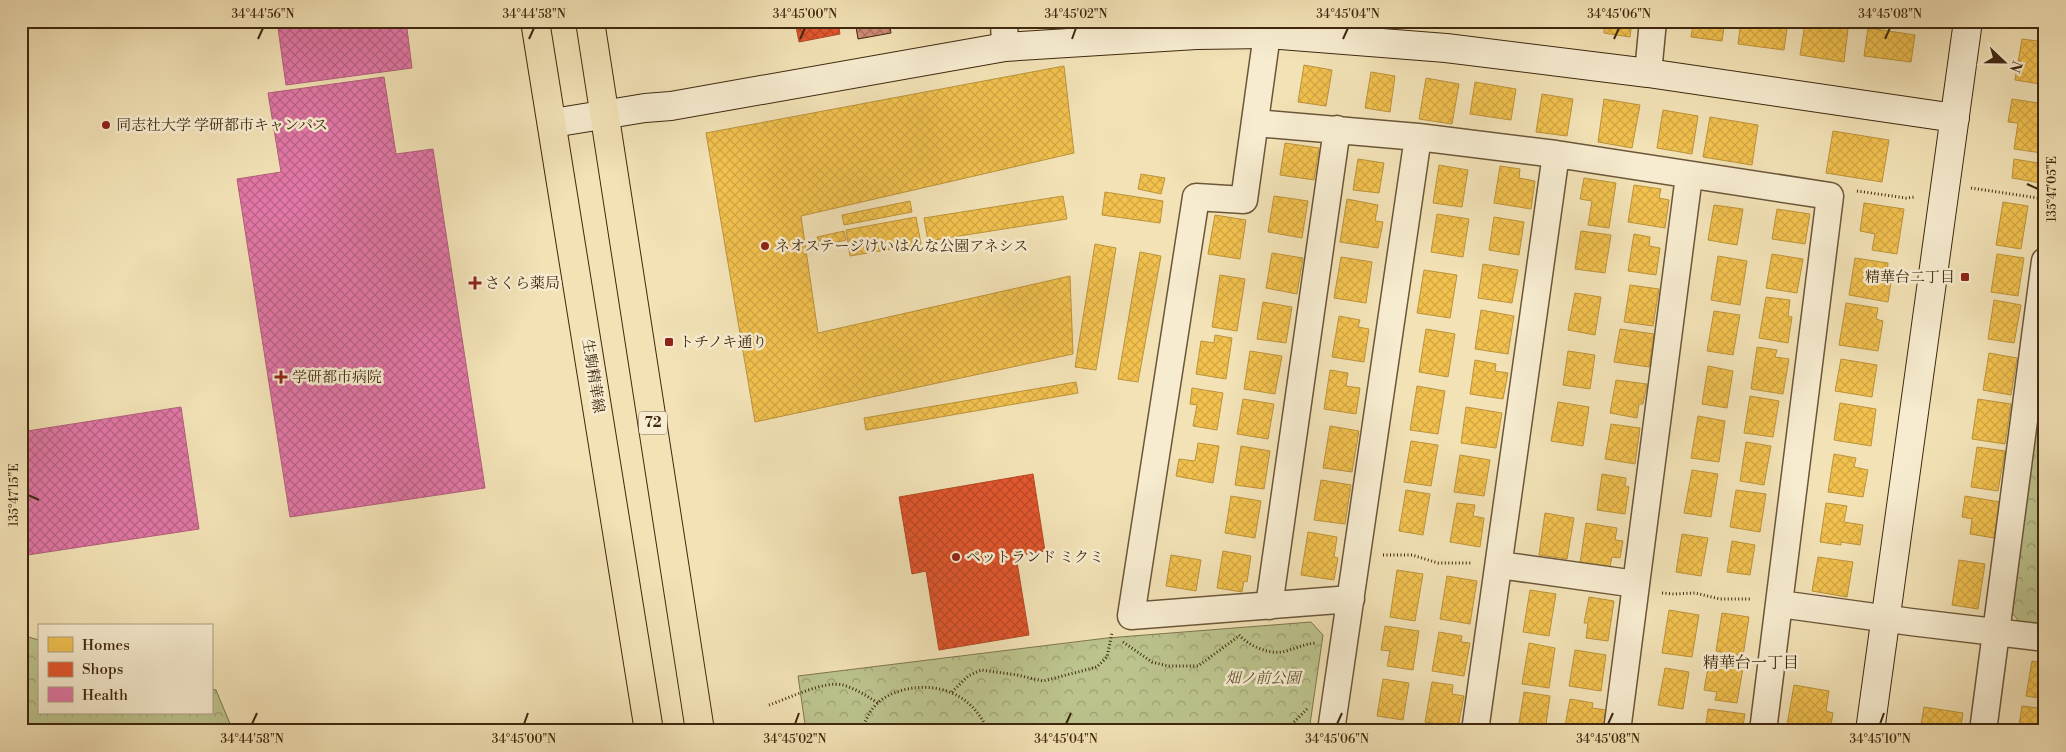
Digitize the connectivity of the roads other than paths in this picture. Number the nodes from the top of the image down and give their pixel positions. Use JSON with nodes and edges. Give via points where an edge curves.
{"nodes":[{"id":1,"x":536,"y":21,"type":"edge"},
{"id":2,"x":590,"y":21,"type":"edge"},
{"id":3,"x":1653,"y":21,"type":"edge"},
{"id":4,"x":1968,"y":21,"type":"edge"},
{"id":5,"x":1004,"y":34,"type":"edge"},
{"id":6,"x":1267,"y":34,"type":"junction"},
{"id":7,"x":1648,"y":73,"type":"junction"},
{"id":8,"x":606,"y":115,"type":"junction"},
{"id":9,"x":1955,"y":118,"type":"junction"},
{"id":10,"x":553,"y":123,"type":"junction"},
{"id":11,"x":1256,"y":123,"type":"junction"},
{"id":12,"x":1337,"y":129,"type":"junction"},
{"id":13,"x":1418,"y":137,"type":"junction"},
{"id":14,"x":1556,"y":154,"type":"junction"},
{"id":15,"x":1690,"y":176,"type":"junction"},
{"id":16,"x":2045,"y":261,"type":"edge"},
{"id":17,"x":1499,"y":565,"type":"junction"},
{"id":18,"x":1636,"y":584,"type":"junction"},
{"id":19,"x":1351,"y":599,"type":"junction"},
{"id":20,"x":1780,"y":604,"type":"junction"},
{"id":21,"x":1269,"y":606,"type":"junction"},
{"id":22,"x":1885,"y":619,"type":"junction"},
{"id":23,"x":1997,"y":632,"type":"junction"},
{"id":24,"x":2045,"y":638,"type":"edge"},
{"id":25,"x":649,"y":731,"type":"edge"},
{"id":26,"x":700,"y":731,"type":"edge"},
{"id":27,"x":1331,"y":731,"type":"edge"},
{"id":28,"x":1475,"y":731,"type":"edge"},
{"id":29,"x":1617,"y":731,"type":"edge"},
{"id":30,"x":1763,"y":731,"type":"edge"},
{"id":31,"x":1870,"y":731,"type":"edge"},
{"id":32,"x":1983,"y":731,"type":"edge"}],
"edges":[{"from":1,"to":10,"type":"main road","name":"生駒精華線"},
{"from":2,"to":8,"type":"main road","number":"72"},
{"from":3,"to":7,"type":"street"},
{"from":4,"to":9,"type":"street"},
{"from":5,"to":6,"type":"street"},
{"from":5,"to":8,"type":"street","via":[[671,106]]},
{"from":6,"to":7,"type":"street","via":[[1446,48]]},
{"from":6,"to":11,"type":"street"},
{"from":7,"to":9,"type":"street"},
{"from":8,"to":10,"type":"street"},
{"from":8,"to":26,"type":"main road","number":"72"},
{"from":9,"to":22,"type":"street"},
{"from":10,"to":25,"type":"main road","name":"生駒精華線"},
{"from":11,"to":12,"type":"street"},
{"from":11,"to":21,"type":"street","via":[[1244,200],[1196,197],[1131,616]]},
{"from":12,"to":13,"type":"street"},
{"from":12,"to":21,"type":"street"},
{"from":13,"to":14,"type":"street"},
{"from":13,"to":19,"type":"street"},
{"from":14,"to":15,"type":"street"},
{"from":14,"to":17,"type":"street"},
{"from":15,"to":18,"type":"street"},
{"from":15,"to":20,"type":"street","via":[[1830,196]]},
{"from":16,"to":23,"type":"street"},
{"from":17,"to":18,"type":"street"},
{"from":17,"to":28,"type":"street"},
{"from":18,"to":29,"type":"street"},
{"from":19,"to":21,"type":"street"},
{"from":19,"to":27,"type":"street"},
{"from":20,"to":22,"type":"street"},
{"from":20,"to":30,"type":"street"},
{"from":22,"to":23,"type":"street"},
{"from":22,"to":31,"type":"street"},
{"from":23,"to":24,"type":"street"},
{"from":23,"to":32,"type":"street"}]}
